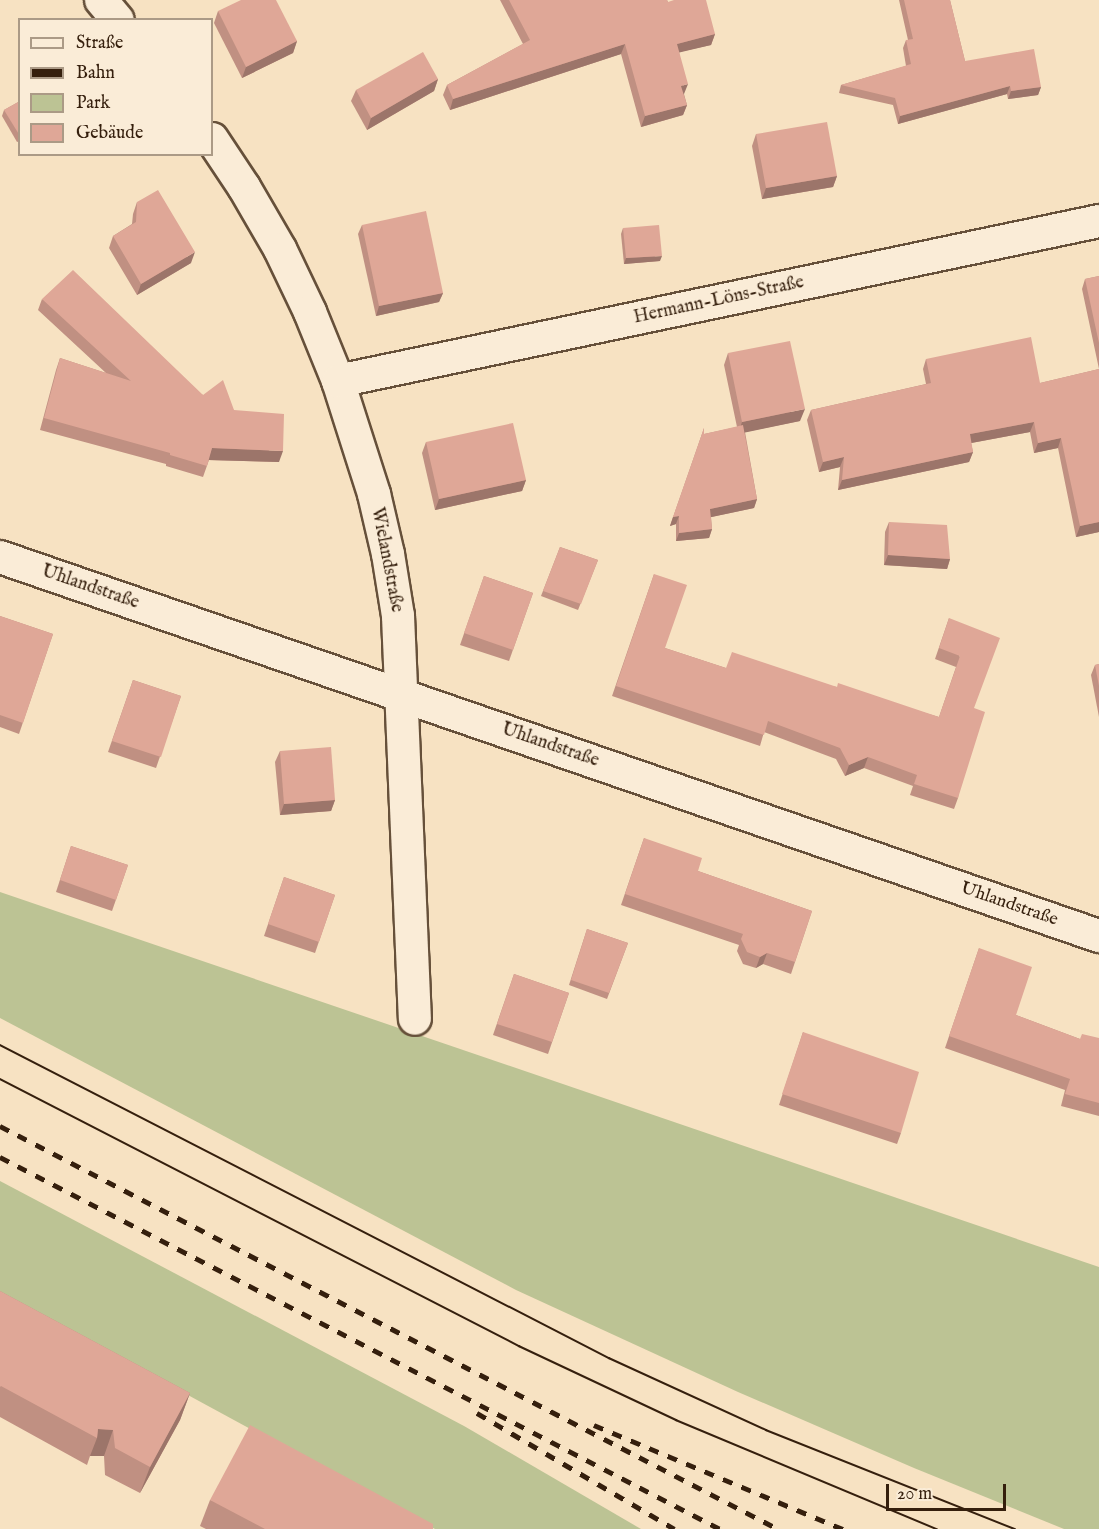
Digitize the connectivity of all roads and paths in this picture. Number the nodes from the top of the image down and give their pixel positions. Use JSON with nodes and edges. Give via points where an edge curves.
{"nodes":[{"id":1,"x":101,"y":0,"type":"edge"},
{"id":2,"x":116,"y":18,"type":"edge"},
{"id":3,"x":213,"y":140,"type":"edge"},
{"id":4,"x":1099,"y":221,"type":"edge"},
{"id":5,"x":338,"y":381,"type":"junction"},
{"id":6,"x":0,"y":557,"type":"edge"},
{"id":7,"x":400,"y":694,"type":"junction"},
{"id":8,"x":1099,"y":936,"type":"edge"},
{"id":9,"x":415,"y":1018,"type":"dead end"}],
"edges":[{"from":1,"to":2,"type":"street"},
{"from":3,"to":5,"type":"street","name":"Wielandstraße","via":[[280,249]]},
{"from":4,"to":5,"type":"street","name":"Hermann-Löns-Straße"},
{"from":5,"to":7,"type":"street","name":"Wielandstraße","via":[[374,494],[388,554],[398,616]]},
{"from":6,"to":7,"type":"street","name":"Uhlandstraße"},
{"from":7,"to":8,"type":"street","name":"Uhlandstraße"},
{"from":7,"to":9,"type":"street","name":"Wielandstraße"}]}
